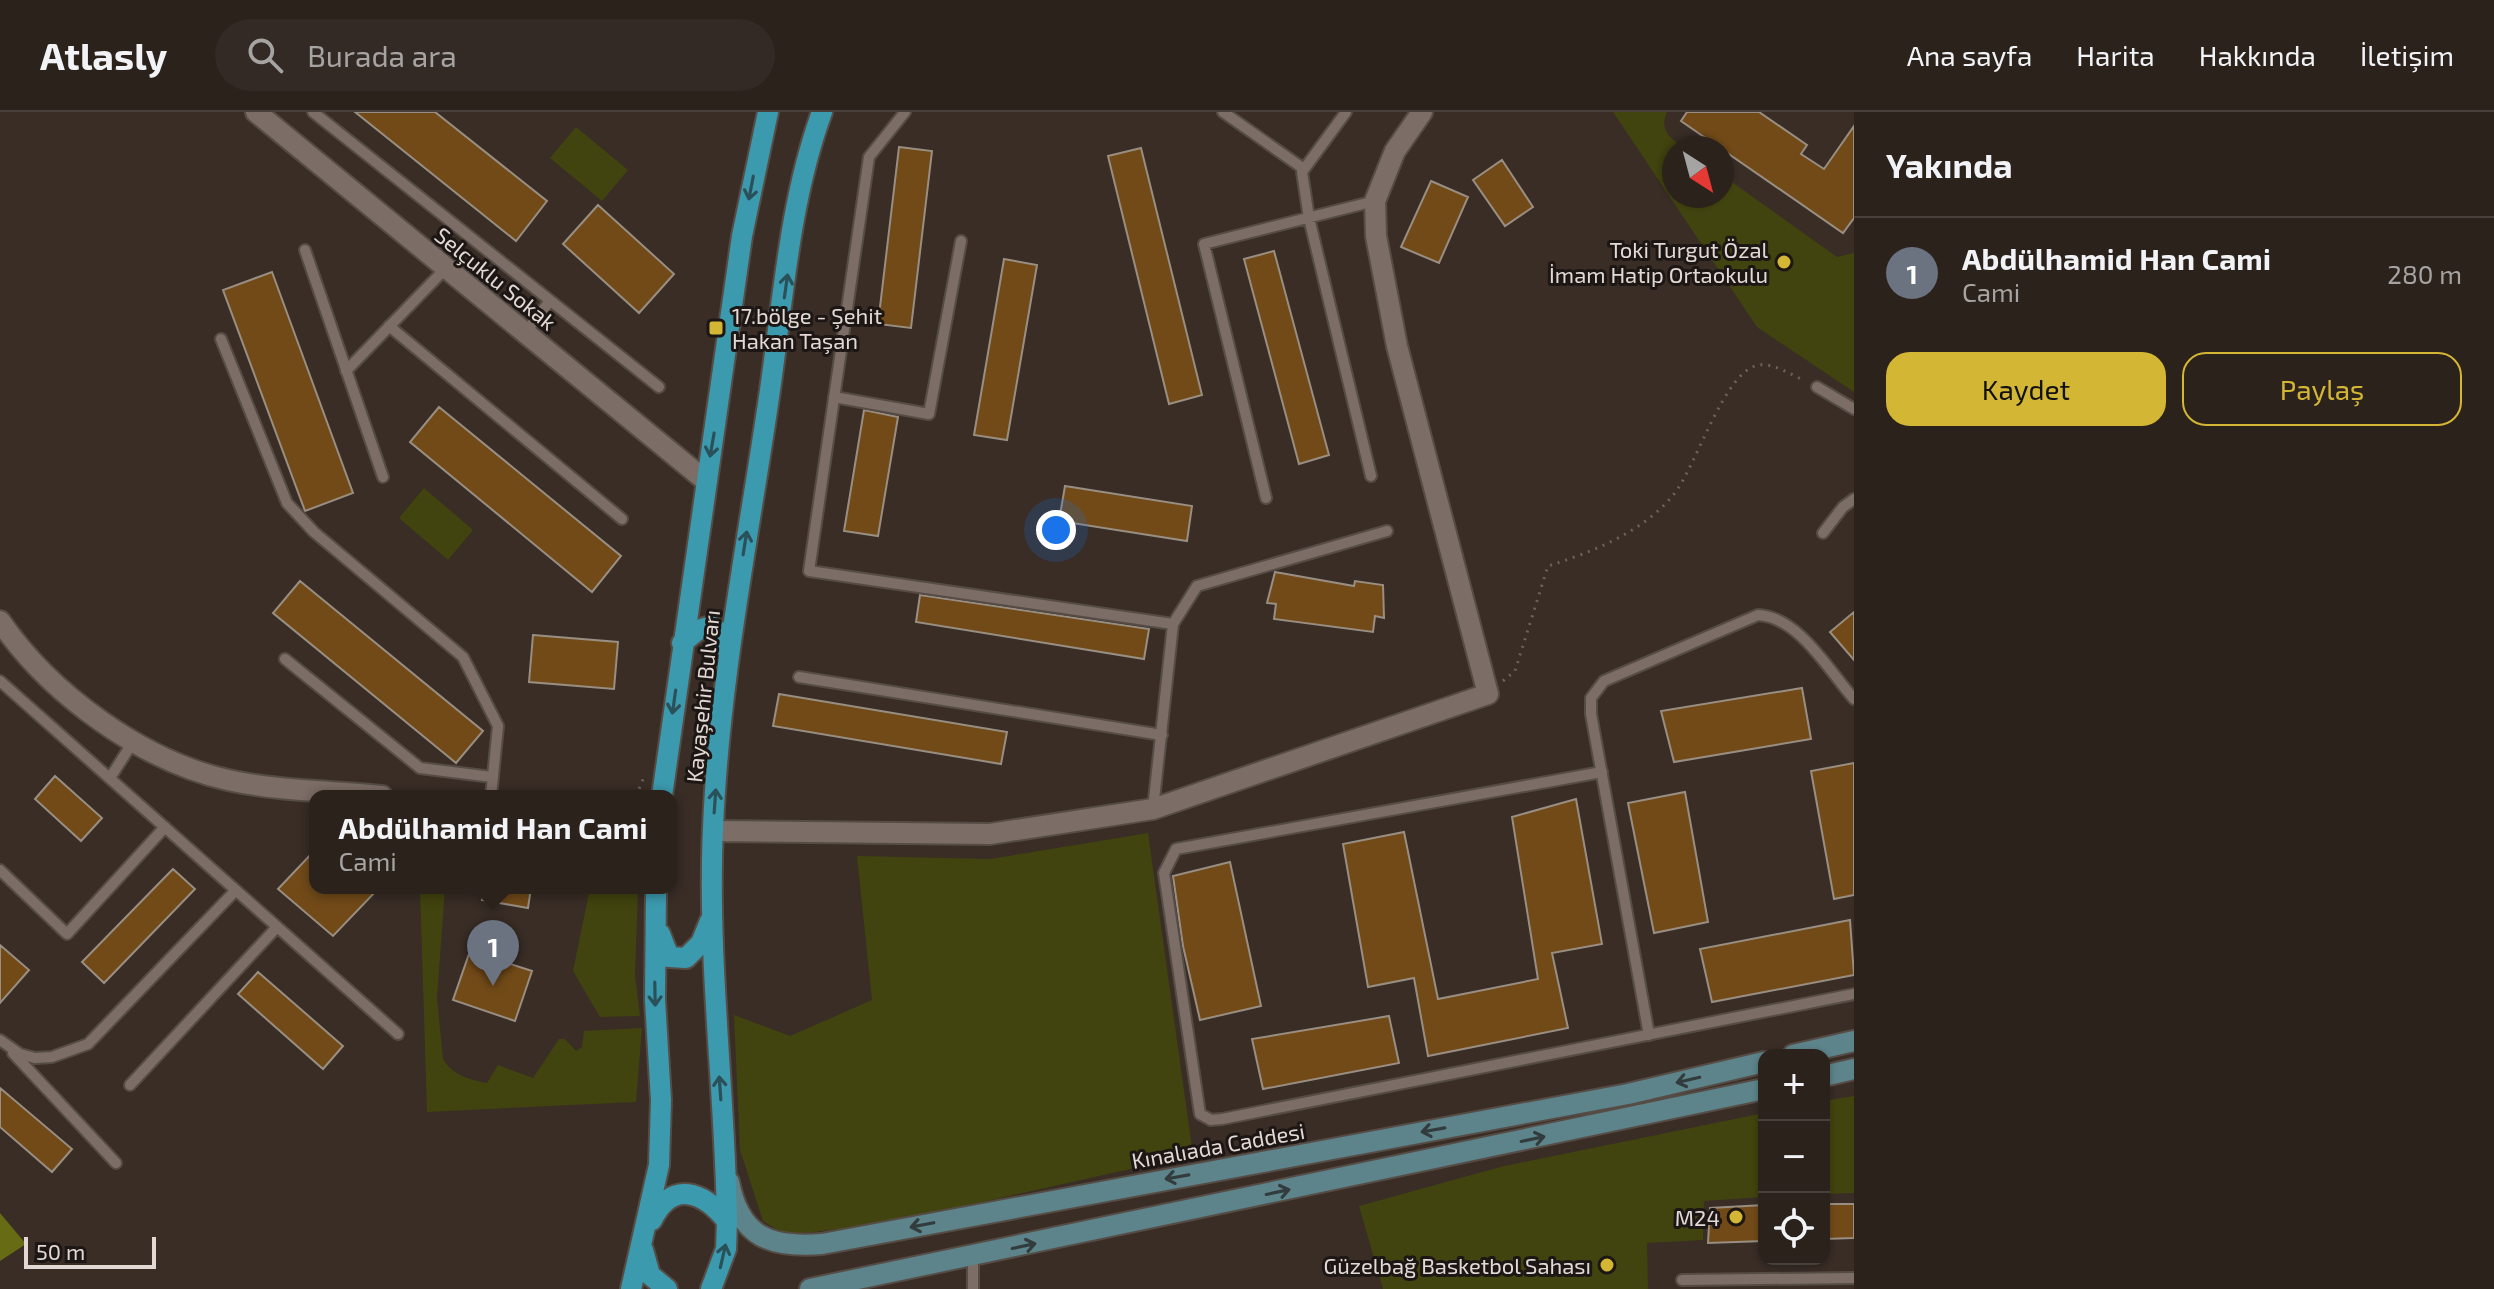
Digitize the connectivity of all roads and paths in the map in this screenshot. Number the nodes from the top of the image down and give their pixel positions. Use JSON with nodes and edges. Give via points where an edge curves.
{"nodes":[{"id":1,"x":256,"y":112,"type":"edge"},
{"id":2,"x":313,"y":112,"type":"edge"},
{"id":3,"x":768,"y":112,"type":"edge"},
{"id":4,"x":822,"y":112,"type":"edge"},
{"id":5,"x":905,"y":112,"type":"edge"},
{"id":6,"x":1223,"y":112,"type":"edge"},
{"id":7,"x":1346,"y":112,"type":"edge"},
{"id":8,"x":1422,"y":112,"type":"edge"},
{"id":9,"x":1304,"y":169,"type":"junction"},
{"id":10,"x":1375,"y":201,"type":"junction"},
{"id":11,"x":1309,"y":218,"type":"junction"},
{"id":12,"x":961,"y":241,"type":"dead end"},
{"id":13,"x":305,"y":250,"type":"dead end"},
{"id":14,"x":446,"y":268,"type":"junction"},
{"id":15,"x":549,"y":302,"type":"junction"},
{"id":16,"x":389,"y":326,"type":"junction"},
{"id":17,"x":525,"y":333,"type":"junction"},
{"id":18,"x":221,"y":339,"type":"dead end"},
{"id":19,"x":346,"y":371,"type":"junction"},
{"id":20,"x":659,"y":387,"type":"dead end"},
{"id":21,"x":1817,"y":387,"type":"joint"},
{"id":22,"x":834,"y":397,"type":"junction"},
{"id":23,"x":1854,"y":409,"type":"edge"},
{"id":24,"x":1371,"y":476,"type":"dead end"},
{"id":25,"x":383,"y":477,"type":"dead end"},
{"id":26,"x":706,"y":481,"type":"junction"},
{"id":27,"x":1266,"y":498,"type":"dead end"},
{"id":28,"x":1854,"y":499,"type":"edge"},
{"id":29,"x":622,"y":519,"type":"dead end"},
{"id":30,"x":1387,"y":531,"type":"dead end"},
{"id":31,"x":1823,"y":533,"type":"dead end"},
{"id":32,"x":0,"y":621,"type":"edge"},
{"id":33,"x":1173,"y":624,"type":"junction"},
{"id":34,"x":682,"y":643,"type":"junction"},
{"id":35,"x":728,"y":651,"type":"junction"},
{"id":36,"x":285,"y":659,"type":"dead end"},
{"id":37,"x":799,"y":677,"type":"dead end"},
{"id":38,"x":0,"y":681,"type":"edge"},
{"id":39,"x":1488,"y":694,"type":"junction"},
{"id":40,"x":1854,"y":699,"type":"edge"},
{"id":41,"x":1162,"y":735,"type":"junction"},
{"id":42,"x":133,"y":742,"type":"junction"},
{"id":43,"x":1602,"y":772,"type":"junction"},
{"id":44,"x":492,"y":777,"type":"junction"},
{"id":45,"x":110,"y":778,"type":"junction"},
{"id":46,"x":324,"y":790,"type":"edge"},
{"id":47,"x":491,"y":790,"type":"edge"},
{"id":48,"x":663,"y":790,"type":"edge"},
{"id":49,"x":1153,"y":809,"type":"junction"},
{"id":50,"x":165,"y":827,"type":"junction"},
{"id":51,"x":713,"y":831,"type":"junction"},
{"id":52,"x":0,"y":870,"type":"edge"},
{"id":53,"x":236,"y":890,"type":"junction"},
{"id":54,"x":656,"y":894,"type":"edge"},
{"id":55,"x":655,"y":914,"type":"junction"},
{"id":56,"x":713,"y":914,"type":"junction"},
{"id":57,"x":277,"y":927,"type":"junction"},
{"id":58,"x":1854,"y":994,"type":"edge"},
{"id":59,"x":398,"y":1034,"type":"dead end"},
{"id":60,"x":1649,"y":1035,"type":"junction"},
{"id":61,"x":1854,"y":1041,"type":"edge"},
{"id":62,"x":3,"y":1043,"type":"edge"},
{"id":63,"x":1819,"y":1049,"type":"edge"},
{"id":64,"x":1758,"y":1063,"type":"edge"},
{"id":65,"x":1854,"y":1069,"type":"edge"},
{"id":66,"x":1830,"y":1075,"type":"edge"},
{"id":67,"x":130,"y":1085,"type":"dead end"},
{"id":68,"x":1758,"y":1090,"type":"edge"},
{"id":69,"x":116,"y":1163,"type":"dead end"},
{"id":70,"x":726,"y":1166,"type":"junction"},
{"id":71,"x":727,"y":1221,"type":"junction"},
{"id":72,"x":645,"y":1234,"type":"junction"},
{"id":73,"x":765,"y":1241,"type":"junction"},
{"id":74,"x":973,"y":1257,"type":"junction"},
{"id":75,"x":1854,"y":1278,"type":"edge"},
{"id":76,"x":1682,"y":1280,"type":"dead end"},
{"id":77,"x":631,"y":1289,"type":"edge"},
{"id":78,"x":667,"y":1289,"type":"edge"},
{"id":79,"x":711,"y":1289,"type":"edge"},
{"id":80,"x":810,"y":1289,"type":"edge"},
{"id":81,"x":973,"y":1289,"type":"edge"}],
"edges":[{"from":1,"to":14,"type":"street","name":"Selçuklu Sokak"},
{"from":2,"to":15,"type":"lane"},
{"from":3,"to":26,"type":"main road","name":"Kayaşehir Bulvarı","one_way":true,"via":[[742,236]]},
{"from":35,"to":4,"type":"main road","name":"Kayaşehir Bulvarı","one_way":true,"via":[[798,200]]},
{"from":5,"to":22,"type":"lane","via":[[869,157]]},
{"from":6,"to":9,"type":"lane"},
{"from":7,"to":9,"type":"lane"},
{"from":8,"to":10,"type":"street","via":[[1395,151]]},
{"from":9,"to":11,"type":"lane"},
{"from":10,"to":11,"type":"lane"},
{"from":10,"to":39,"type":"street","via":[[1376,236],[1397,346]]},
{"from":11,"to":24,"type":"lane"},
{"from":11,"to":27,"type":"lane","via":[[1204,244]]},
{"from":12,"to":22,"type":"lane","via":[[929,414]]},
{"from":13,"to":19,"type":"lane"},
{"from":14,"to":16,"type":"lane"},
{"from":14,"to":17,"type":"street","name":"Selçuklu Sokak"},
{"from":15,"to":17,"type":"lane"},
{"from":15,"to":20,"type":"lane"},
{"from":16,"to":19,"type":"lane"},
{"from":16,"to":29,"type":"lane"},
{"from":17,"to":26,"type":"street","name":"Selçuklu Sokak"},
{"from":18,"to":44,"type":"lane","via":[[287,503],[314,532],[463,657],[498,726]]},
{"from":19,"to":25,"type":"lane"},
{"from":21,"to":23,"type":"lane"},
{"from":21,"to":39,"type":"path","via":[[1772,366],[1757,365],[1741,375],[1727,391],[1673,496],[1624,535],[1548,566],[1515,671]]},
{"from":22,"to":33,"type":"lane","via":[[809,571]]},
{"from":26,"to":34,"type":"main road","name":"Kayaşehir Bulvarı"},
{"from":28,"to":31,"type":"lane"},
{"from":30,"to":33,"type":"lane","via":[[1197,586]]},
{"from":32,"to":42,"type":"street","via":[[49,677]]},
{"from":33,"to":41,"type":"lane"},
{"from":34,"to":35,"type":"main road","via":[[711,626],[722,634]]},
{"from":34,"to":48,"type":"main road","name":"Kayaşehir Bulvarı","one_way":true},
{"from":51,"to":35,"type":"main road","name":"Kayaşehir Bulvarı","one_way":true},
{"from":36,"to":44,"type":"lane","via":[[420,768]]},
{"from":37,"to":41,"type":"lane"},
{"from":38,"to":45,"type":"lane"},
{"from":39,"to":49,"type":"street"},
{"from":40,"to":43,"type":"lane","via":[[1791,628],[1774,616],[1758,615],[1597,686],[1590,705]]},
{"from":41,"to":49,"type":"lane"},
{"from":42,"to":45,"type":"lane"},
{"from":42,"to":46,"type":"street","via":[[228,780]]},
{"from":43,"to":60,"type":"lane"},
{"from":43,"to":60,"type":"lane","via":[[1176,849],[1164,873],[1198,1111],[1203,1117],[1222,1119]]},
{"from":44,"to":47,"type":"lane"},
{"from":45,"to":50,"type":"lane"},
{"from":49,"to":51,"type":"street","via":[[990,834]]},
{"from":50,"to":52,"type":"lane","via":[[67,934]]},
{"from":50,"to":53,"type":"lane"},
{"from":51,"to":56,"type":"main road","name":"Kayaşehir Bulvarı"},
{"from":53,"to":57,"type":"lane"},
{"from":53,"to":62,"type":"lane","via":[[88,1044],[35,1058]]},
{"from":54,"to":55,"type":"main road"},
{"from":55,"to":56,"type":"main road","via":[[664,948],[678,960],[694,953]]},
{"from":55,"to":72,"type":"main road","one_way":true,"via":[[660,1139]]},
{"from":70,"to":56,"type":"main road","name":"Kayaşehir Bulvarı","one_way":true,"via":[[713,995]]},
{"from":57,"to":59,"type":"lane"},
{"from":57,"to":67,"type":"lane"},
{"from":58,"to":60,"type":"lane"},
{"from":61,"to":63,"type":"main road"},
{"from":62,"to":69,"type":"lane"},
{"from":64,"to":73,"type":"main road","name":"Kınalıada Caddesi","one_way":true,"via":[[1628,1094],[822,1244]]},
{"from":65,"to":66,"type":"main road"},
{"from":74,"to":68,"type":"main road","one_way":true},
{"from":70,"to":71,"type":"main road","name":"Kayaşehir Bulvarı"},
{"from":70,"to":73,"type":"main road","via":[[733,1201]]},
{"from":71,"to":72,"type":"main road","via":[[712,1203],[676,1195],[660,1203]]},
{"from":71,"to":73,"type":"main road"},
{"from":79,"to":71,"type":"main road","name":"Kayaşehir Bulvarı","one_way":true,"via":[[726,1249]]},
{"from":72,"to":77,"type":"main road"},
{"from":72,"to":78,"type":"main road","via":[[643,1256],[650,1275]]},
{"from":74,"to":80,"type":"main road"},
{"from":74,"to":81,"type":"lane"},
{"from":75,"to":76,"type":"lane"}]}
